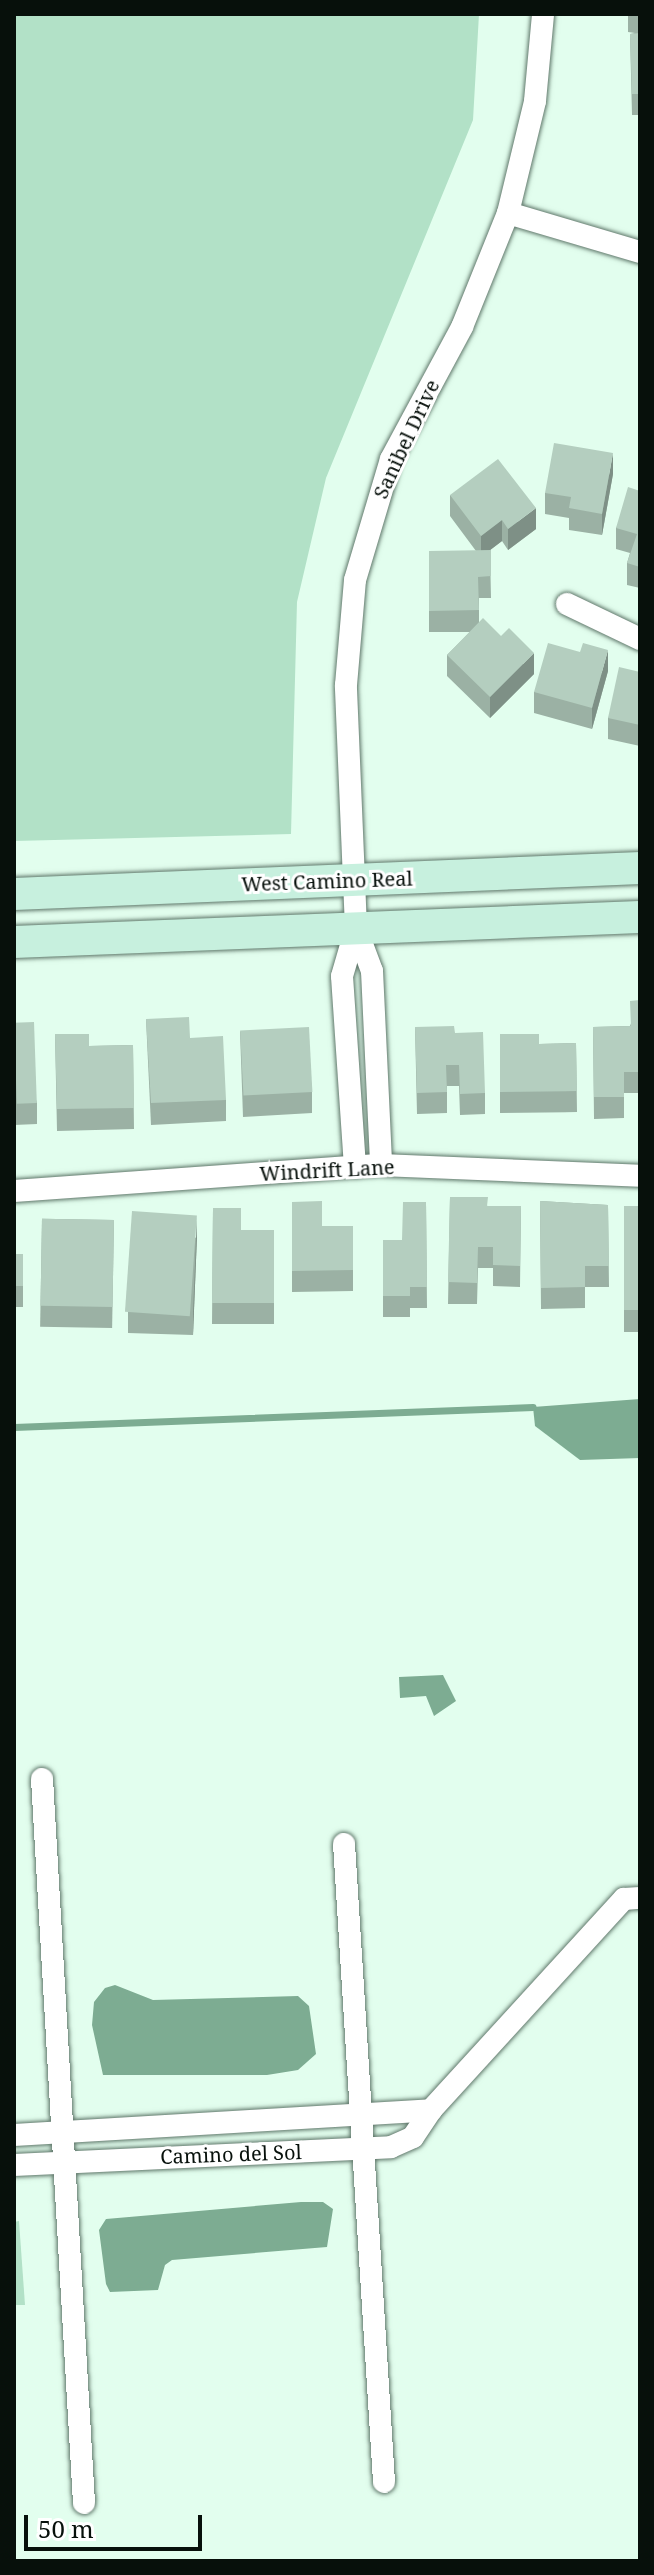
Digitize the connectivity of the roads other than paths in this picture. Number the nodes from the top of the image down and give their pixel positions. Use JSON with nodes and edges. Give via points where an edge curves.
{"nodes":[{"id":1,"x":543,"y":14,"type":"edge"},
{"id":2,"x":508,"y":213,"type":"junction"},
{"id":3,"x":640,"y":252,"type":"edge"},
{"id":4,"x":567,"y":604,"type":"dead end"},
{"id":5,"x":640,"y":639,"type":"edge"},
{"id":6,"x":640,"y":868,"type":"edge"},
{"id":7,"x":354,"y":880,"type":"junction"},
{"id":8,"x":14,"y":894,"type":"edge"},
{"id":9,"x":640,"y":917,"type":"edge"},
{"id":10,"x":356,"y":928,"type":"junction"},
{"id":11,"x":14,"y":942,"type":"edge"},
{"id":12,"x":381,"y":1165,"type":"junction"},
{"id":13,"x":355,"y":1167,"type":"junction"},
{"id":14,"x":640,"y":1176,"type":"edge"},
{"id":15,"x":14,"y":1191,"type":"edge"},
{"id":16,"x":42,"y":1779,"type":"dead end"},
{"id":17,"x":344,"y":1844,"type":"dead end"},
{"id":18,"x":640,"y":1898,"type":"edge"},
{"id":19,"x":431,"y":2110,"type":"junction"},
{"id":20,"x":361,"y":2117,"type":"junction"},
{"id":21,"x":63,"y":2132,"type":"junction"},
{"id":22,"x":14,"y":2135,"type":"edge"},
{"id":23,"x":362,"y":2148,"type":"junction"},
{"id":24,"x":65,"y":2162,"type":"junction"},
{"id":25,"x":14,"y":2165,"type":"edge"},
{"id":26,"x":384,"y":2482,"type":"dead end"},
{"id":27,"x":84,"y":2503,"type":"dead end"}],
"edges":[{"from":1,"to":2,"type":"street","name":"Sanibel Drive","via":[[535,101]]},
{"from":2,"to":3,"type":"street"},
{"from":2,"to":7,"type":"street","name":"Sanibel Drive","via":[[462,327],[391,459],[355,580],[346,685]]},
{"from":4,"to":5,"type":"street"},
{"from":6,"to":7,"type":"street","name":"West Camino Real"},
{"from":7,"to":8,"type":"street","name":"West Camino Real"},
{"from":7,"to":10,"type":"street","name":"Sanibel Drive"},
{"from":9,"to":10,"type":"street"},
{"from":10,"to":11,"type":"street"},
{"from":10,"to":12,"type":"street","name":"Sanibel Drive","via":[[372,971]]},
{"from":10,"to":13,"type":"street","name":"Sanibel Drive","via":[[342,976]]},
{"from":12,"to":13,"type":"street","name":"Windrift Lane"},
{"from":12,"to":14,"type":"street","name":"Windrift Lane"},
{"from":13,"to":15,"type":"street","name":"Windrift Lane"},
{"from":16,"to":21,"type":"street"},
{"from":17,"to":20,"type":"street"},
{"from":18,"to":19,"type":"street","name":"Camino del Sol","via":[[624,1899]]},
{"from":19,"to":20,"type":"street","name":"Camino del Sol"},
{"from":19,"to":23,"type":"street","name":"Camino del Sol","via":[[413,2137],[391,2147]]},
{"from":20,"to":21,"type":"street","name":"Camino del Sol"},
{"from":20,"to":23,"type":"street"},
{"from":21,"to":22,"type":"street","name":"Camino del Sol"},
{"from":21,"to":24,"type":"street"},
{"from":23,"to":24,"type":"street","name":"Camino del Sol"},
{"from":23,"to":26,"type":"street"},
{"from":24,"to":25,"type":"street","name":"Camino del Sol"},
{"from":24,"to":27,"type":"street"}]}
